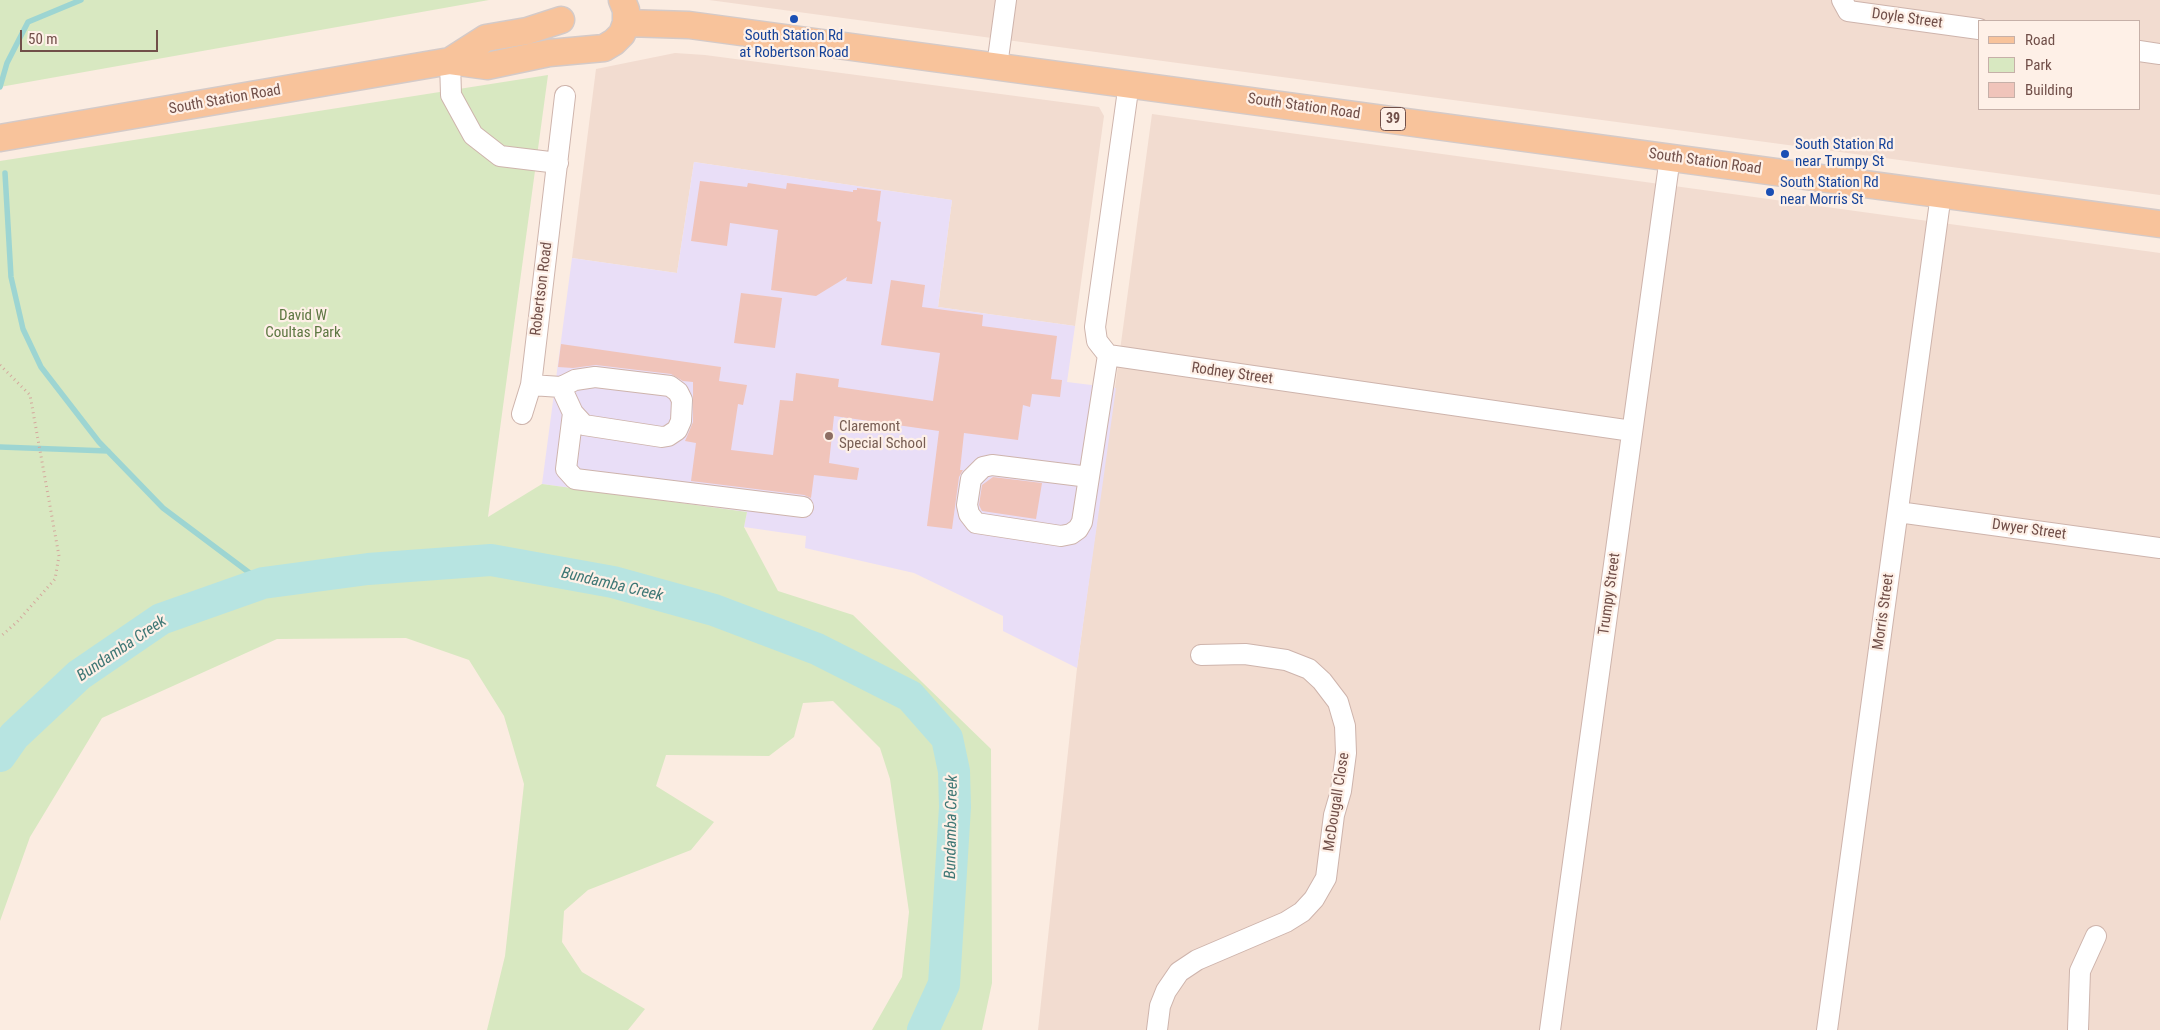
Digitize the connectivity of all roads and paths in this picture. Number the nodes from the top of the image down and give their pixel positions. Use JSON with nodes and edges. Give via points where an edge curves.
{"nodes":[{"id":1,"x":1006,"y":0,"type":"edge"},
{"id":2,"x":1842,"y":0,"type":"edge"},
{"id":3,"x":564,"y":10,"type":"edge"},
{"id":4,"x":624,"y":11,"type":"edge"},
{"id":5,"x":1978,"y":29,"type":"edge"},
{"id":6,"x":592,"y":49,"type":"junction"},
{"id":7,"x":2140,"y":51,"type":"edge"},
{"id":8,"x":2160,"y":54,"type":"edge"},
{"id":9,"x":450,"y":61,"type":"junction"},
{"id":10,"x":997,"y":66,"type":"junction"},
{"id":11,"x":1129,"y":83,"type":"junction"},
{"id":12,"x":565,"y":96,"type":"dead end"},
{"id":13,"x":0,"y":138,"type":"edge"},
{"id":14,"x":1670,"y":157,"type":"junction"},
{"id":15,"x":558,"y":163,"type":"junction"},
{"id":16,"x":1941,"y":194,"type":"junction"},
{"id":17,"x":2160,"y":224,"type":"edge"},
{"id":18,"x":1108,"y":355,"type":"junction"},
{"id":19,"x":0,"y":364,"type":"edge"},
{"id":20,"x":531,"y":385,"type":"junction"},
{"id":21,"x":561,"y":387,"type":"junction"},
{"id":22,"x":573,"y":412,"type":"junction"},
{"id":23,"x":522,"y":414,"type":"dead end"},
{"id":24,"x":1632,"y":431,"type":"junction"},
{"id":25,"x":1089,"y":477,"type":"junction"},
{"id":26,"x":803,"y":507,"type":"dead end"},
{"id":27,"x":1898,"y":512,"type":"junction"},
{"id":28,"x":2160,"y":548,"type":"edge"},
{"id":29,"x":0,"y":637,"type":"edge"},
{"id":30,"x":1201,"y":654,"type":"dead end"},
{"id":31,"x":2096,"y":936,"type":"dead end"},
{"id":32,"x":1157,"y":1030,"type":"edge"},
{"id":33,"x":1550,"y":1030,"type":"edge"},
{"id":34,"x":1827,"y":1030,"type":"edge"},
{"id":35,"x":2078,"y":1030,"type":"edge"}],
"edges":[{"from":1,"to":10,"type":"street"},
{"from":2,"to":5,"type":"street","name":"Doyle Street","via":[[1848,11]]},
{"from":3,"to":6,"type":"main road","name":"South Station Road","via":[[564,31],[581,47]]},
{"from":3,"to":9,"type":"main road","name":"South Station Road","via":[[527,31],[486,38]]},
{"from":4,"to":6,"type":"main road","name":"South Station Road","number":"39","via":[[622,34],[604,48]]},
{"from":4,"to":10,"type":"main road","name":"South Station Road","number":"39","via":[[688,24]]},
{"from":6,"to":9,"type":"main road","name":"South Station Road","via":[[549,53],[486,66]]},
{"from":7,"to":8,"type":"street"},
{"from":9,"to":13,"type":"main road","name":"South Station Road"},
{"from":9,"to":15,"type":"street","via":[[451,95],[473,135],[500,156]]},
{"from":10,"to":11,"type":"main road","name":"South Station Road","number":"39"},
{"from":11,"to":14,"type":"main road","name":"South Station Road","number":"39"},
{"from":11,"to":18,"type":"street","via":[[1095,327],[1097,341]]},
{"from":12,"to":15,"type":"street","name":"Robertson Road"},
{"from":14,"to":16,"type":"main road","name":"South Station Road","number":"39"},
{"from":14,"to":24,"type":"street","name":"Trumpy Street"},
{"from":15,"to":20,"type":"street","name":"Robertson Road"},
{"from":16,"to":17,"type":"main road","name":"South Station Road","number":"39"},
{"from":16,"to":27,"type":"street","name":"Morris Street"},
{"from":18,"to":24,"type":"street","name":"Rodney Street"},
{"from":18,"to":25,"type":"street"},
{"from":19,"to":29,"type":"path","via":[[30,395],[59,556],[56,579]]},
{"from":20,"to":21,"type":"street"},
{"from":20,"to":23,"type":"street","name":"Robertson Road"},
{"from":21,"to":22,"type":"street"},
{"from":21,"to":22,"type":"street","via":[[595,377],[670,386],[678,392],[683,406],[677,430],[662,437],[584,425]]},
{"from":22,"to":26,"type":"street","via":[[566,469],[575,479]]},
{"from":24,"to":33,"type":"street","name":"Trumpy Street"},
{"from":25,"to":25,"type":"street","via":[[1082,522],[1071,534],[1061,536],[976,523],[969,514],[967,504],[971,478],[983,467]]},
{"from":27,"to":28,"type":"street","name":"Dwyer Street"},
{"from":27,"to":34,"type":"street","name":"Morris Street"},
{"from":30,"to":32,"type":"street","name":"McDougall Close","via":[[1246,654],[1286,660],[1308,669],[1338,702],[1345,726],[1346,752],[1326,878],[1314,899],[1286,922],[1197,960],[1179,972],[1160,1006]]},
{"from":31,"to":35,"type":"street","via":[[2080,971]]}]}
